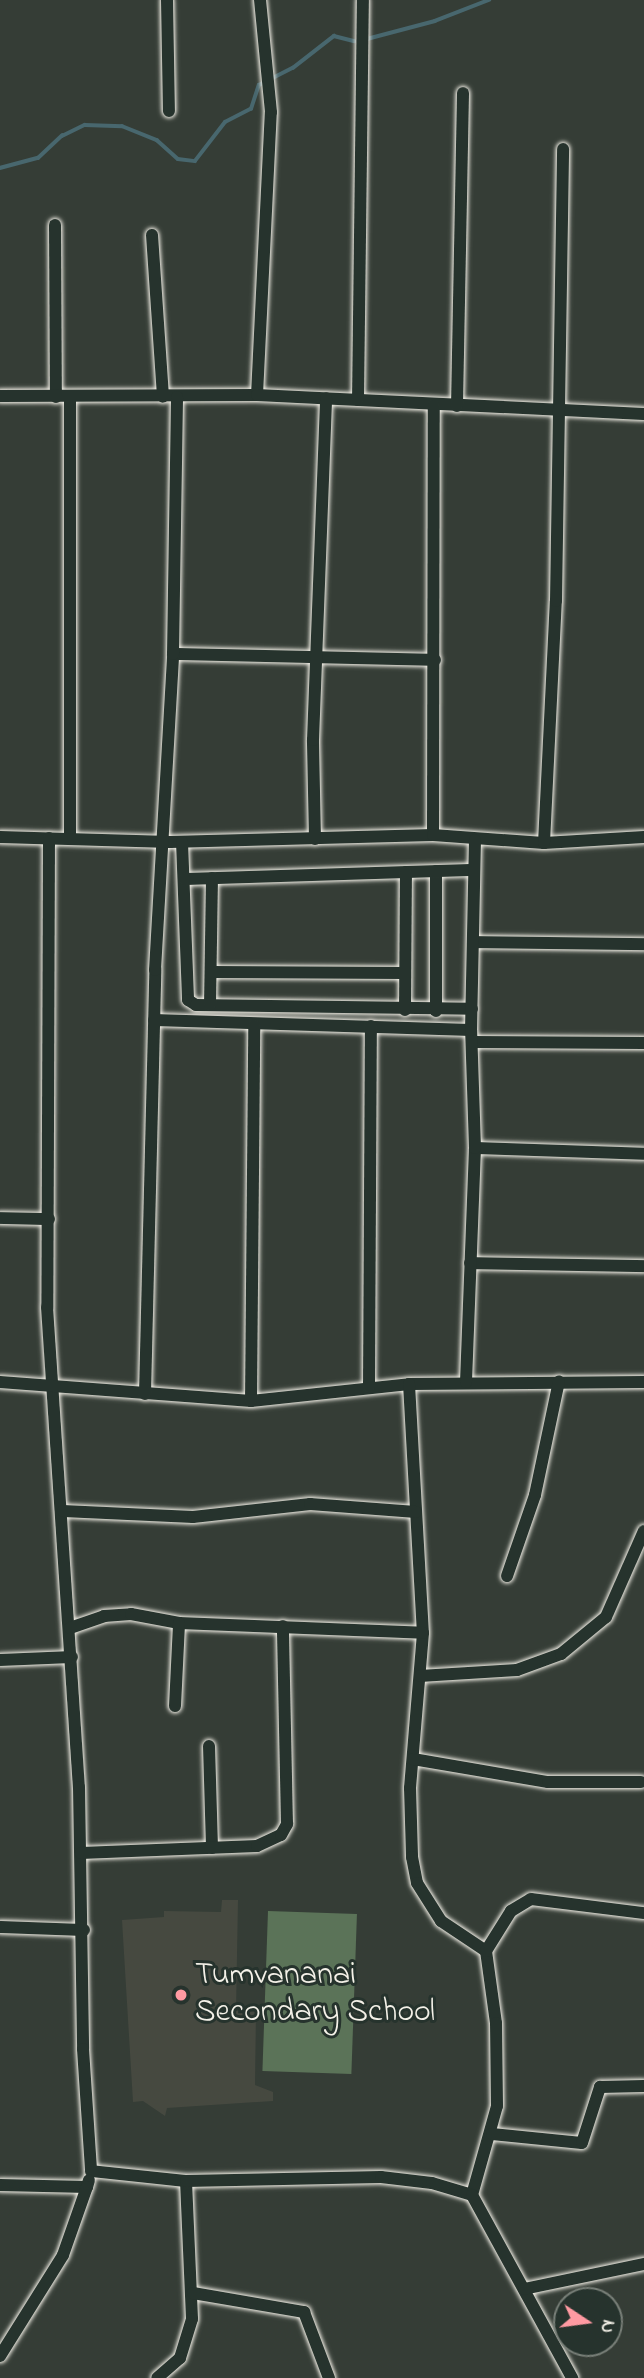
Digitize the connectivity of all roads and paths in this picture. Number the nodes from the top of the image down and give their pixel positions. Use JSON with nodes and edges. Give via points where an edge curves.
{"nodes":[{"id":1,"x":167,"y":0,"type":"edge"},
{"id":2,"x":260,"y":0,"type":"edge"},
{"id":3,"x":363,"y":0,"type":"edge"},
{"id":4,"x":463,"y":93,"type":"dead end"},
{"id":5,"x":169,"y":111,"type":"dead end"},
{"id":6,"x":563,"y":149,"type":"dead end"},
{"id":7,"x":55,"y":225,"type":"dead end"},
{"id":8,"x":152,"y":234,"type":"dead end"},
{"id":9,"x":0,"y":396,"type":"edge"},
{"id":10,"x":257,"y":396,"type":"junction"},
{"id":11,"x":170,"y":397,"type":"junction"},
{"id":12,"x":63,"y":398,"type":"junction"},
{"id":13,"x":326,"y":398,"type":"junction"},
{"id":14,"x":358,"y":400,"type":"junction"},
{"id":15,"x":434,"y":406,"type":"junction"},
{"id":16,"x":457,"y":406,"type":"junction"},
{"id":17,"x":560,"y":409,"type":"junction"},
{"id":18,"x":644,"y":414,"type":"edge"},
{"id":19,"x":173,"y":654,"type":"junction"},
{"id":20,"x":315,"y":656,"type":"junction"},
{"id":21,"x":435,"y":660,"type":"junction"},
{"id":22,"x":433,"y":835,"type":"junction"},
{"id":23,"x":0,"y":837,"type":"edge"},
{"id":24,"x":49,"y":838,"type":"junction"},
{"id":25,"x":644,"y":838,"type":"edge"},
{"id":26,"x":70,"y":839,"type":"junction"},
{"id":27,"x":315,"y":839,"type":"junction"},
{"id":28,"x":160,"y":841,"type":"junction"},
{"id":29,"x":475,"y":841,"type":"junction"},
{"id":30,"x":182,"y":842,"type":"junction"},
{"id":31,"x":544,"y":843,"type":"junction"},
{"id":32,"x":472,"y":870,"type":"junction"},
{"id":33,"x":436,"y":871,"type":"junction"},
{"id":34,"x":405,"y":872,"type":"junction"},
{"id":35,"x":212,"y":878,"type":"junction"},
{"id":36,"x":184,"y":879,"type":"junction"},
{"id":37,"x":473,"y":942,"type":"junction"},
{"id":38,"x":644,"y":944,"type":"edge"},
{"id":39,"x":211,"y":972,"type":"junction"},
{"id":40,"x":405,"y":973,"type":"junction"},
{"id":41,"x":211,"y":1005,"type":"junction"},
{"id":42,"x":472,"y":1009,"type":"junction"},
{"id":43,"x":405,"y":1010,"type":"junction"},
{"id":44,"x":436,"y":1011,"type":"junction"},
{"id":45,"x":154,"y":1020,"type":"junction"},
{"id":46,"x":254,"y":1025,"type":"junction"},
{"id":47,"x":371,"y":1026,"type":"junction"},
{"id":48,"x":471,"y":1036,"type":"junction"},
{"id":49,"x":644,"y":1043,"type":"edge"},
{"id":50,"x":475,"y":1148,"type":"junction"},
{"id":51,"x":644,"y":1154,"type":"edge"},
{"id":52,"x":0,"y":1218,"type":"edge"},
{"id":53,"x":49,"y":1219,"type":"junction"},
{"id":54,"x":470,"y":1263,"type":"junction"},
{"id":55,"x":644,"y":1266,"type":"edge"},
{"id":56,"x":559,"y":1381,"type":"junction"},
{"id":57,"x":0,"y":1382,"type":"edge"},
{"id":58,"x":466,"y":1382,"type":"junction"},
{"id":59,"x":644,"y":1382,"type":"edge"},
{"id":60,"x":409,"y":1384,"type":"junction"},
{"id":61,"x":53,"y":1385,"type":"junction"},
{"id":62,"x":369,"y":1387,"type":"junction"},
{"id":63,"x":145,"y":1394,"type":"junction"},
{"id":64,"x":251,"y":1401,"type":"junction"},
{"id":65,"x":63,"y":1511,"type":"junction"},
{"id":66,"x":416,"y":1512,"type":"junction"},
{"id":67,"x":644,"y":1531,"type":"edge"},
{"id":68,"x":508,"y":1576,"type":"dead end"},
{"id":69,"x":179,"y":1623,"type":"junction"},
{"id":70,"x":283,"y":1626,"type":"junction"},
{"id":71,"x":70,"y":1628,"type":"junction"},
{"id":72,"x":423,"y":1633,"type":"junction"},
{"id":73,"x":72,"y":1657,"type":"junction"},
{"id":74,"x":0,"y":1660,"type":"edge"},
{"id":75,"x":420,"y":1676,"type":"junction"},
{"id":76,"x":175,"y":1706,"type":"dead end"},
{"id":77,"x":209,"y":1746,"type":"dead end"},
{"id":78,"x":413,"y":1759,"type":"junction"},
{"id":79,"x":641,"y":1782,"type":"dead end"},
{"id":80,"x":212,"y":1848,"type":"junction"},
{"id":81,"x":81,"y":1853,"type":"junction"},
{"id":82,"x":644,"y":1913,"type":"edge"},
{"id":83,"x":0,"y":1927,"type":"edge"},
{"id":84,"x":84,"y":1930,"type":"junction"},
{"id":85,"x":486,"y":1951,"type":"junction"},
{"id":86,"x":644,"y":2086,"type":"edge"},
{"id":87,"x":492,"y":2133,"type":"junction"},
{"id":88,"x":91,"y":2171,"type":"junction"},
{"id":89,"x":186,"y":2181,"type":"junction"},
{"id":90,"x":0,"y":2185,"type":"edge"},
{"id":91,"x":87,"y":2187,"type":"junction"},
{"id":92,"x":472,"y":2194,"type":"junction"},
{"id":93,"x":644,"y":2264,"type":"edge"},
{"id":94,"x":524,"y":2288,"type":"junction"},
{"id":95,"x":193,"y":2293,"type":"junction"},
{"id":96,"x":0,"y":2356,"type":"edge"},
{"id":97,"x":157,"y":2378,"type":"edge"},
{"id":98,"x":329,"y":2378,"type":"edge"},
{"id":99,"x":572,"y":2378,"type":"edge"}],
"edges":[{"from":1,"to":5,"type":"street"},
{"from":2,"to":10,"type":"street","via":[[271,112]]},
{"from":3,"to":14,"type":"street"},
{"from":4,"to":16,"type":"street"},
{"from":6,"to":17,"type":"street"},
{"from":7,"to":12,"type":"street"},
{"from":8,"to":11,"type":"street"},
{"from":9,"to":12,"type":"street"},
{"from":10,"to":11,"type":"street"},
{"from":10,"to":13,"type":"street"},
{"from":11,"to":12,"type":"street"},
{"from":11,"to":19,"type":"street"},
{"from":12,"to":26,"type":"street"},
{"from":13,"to":14,"type":"street"},
{"from":13,"to":20,"type":"street"},
{"from":14,"to":15,"type":"street"},
{"from":15,"to":16,"type":"street"},
{"from":15,"to":21,"type":"street"},
{"from":16,"to":17,"type":"street"},
{"from":17,"to":18,"type":"street"},
{"from":17,"to":31,"type":"street"},
{"from":19,"to":20,"type":"street"},
{"from":19,"to":28,"type":"street"},
{"from":20,"to":21,"type":"street"},
{"from":20,"to":27,"type":"street"},
{"from":21,"to":22,"type":"street"},
{"from":22,"to":27,"type":"street"},
{"from":22,"to":29,"type":"street"},
{"from":23,"to":24,"type":"street"},
{"from":24,"to":26,"type":"street"},
{"from":24,"to":53,"type":"street"},
{"from":25,"to":31,"type":"street"},
{"from":26,"to":28,"type":"street"},
{"from":27,"to":30,"type":"street"},
{"from":28,"to":30,"type":"street"},
{"from":28,"to":45,"type":"street"},
{"from":29,"to":31,"type":"street"},
{"from":29,"to":32,"type":"street"},
{"from":30,"to":36,"type":"street"},
{"from":32,"to":33,"type":"street"},
{"from":32,"to":37,"type":"street"},
{"from":33,"to":34,"type":"street"},
{"from":33,"to":44,"type":"street"},
{"from":34,"to":35,"type":"street"},
{"from":34,"to":40,"type":"street"},
{"from":35,"to":36,"type":"street"},
{"from":35,"to":39,"type":"street"},
{"from":36,"to":41,"type":"street","via":[[186,992],[196,1005]]},
{"from":37,"to":38,"type":"street"},
{"from":37,"to":42,"type":"street"},
{"from":39,"to":40,"type":"street"},
{"from":39,"to":41,"type":"street"},
{"from":40,"to":43,"type":"street"},
{"from":41,"to":43,"type":"street"},
{"from":42,"to":44,"type":"street"},
{"from":42,"to":48,"type":"street"},
{"from":43,"to":44,"type":"street"},
{"from":45,"to":46,"type":"street"},
{"from":45,"to":63,"type":"street"},
{"from":46,"to":47,"type":"street"},
{"from":46,"to":64,"type":"street"},
{"from":47,"to":48,"type":"street"},
{"from":47,"to":62,"type":"street"},
{"from":48,"to":49,"type":"street"},
{"from":48,"to":50,"type":"street"},
{"from":50,"to":51,"type":"street"},
{"from":50,"to":54,"type":"street"},
{"from":52,"to":53,"type":"street"},
{"from":53,"to":61,"type":"street","via":[[47,1307]]},
{"from":54,"to":55,"type":"street"},
{"from":54,"to":58,"type":"street"},
{"from":56,"to":58,"type":"street"},
{"from":56,"to":59,"type":"street"},
{"from":56,"to":68,"type":"street","via":[[535,1495]]},
{"from":57,"to":61,"type":"street"},
{"from":58,"to":60,"type":"street"},
{"from":60,"to":62,"type":"street"},
{"from":60,"to":66,"type":"street"},
{"from":61,"to":63,"type":"street"},
{"from":61,"to":65,"type":"street"},
{"from":62,"to":64,"type":"street"},
{"from":63,"to":64,"type":"street"},
{"from":65,"to":66,"type":"street","via":[[193,1517],[310,1504]]},
{"from":65,"to":71,"type":"street"},
{"from":66,"to":72,"type":"street"},
{"from":67,"to":75,"type":"street","via":[[606,1617],[561,1654],[505,1672]]},
{"from":69,"to":70,"type":"street"},
{"from":69,"to":71,"type":"street","via":[[114,1614]]},
{"from":69,"to":76,"type":"street"},
{"from":70,"to":72,"type":"street"},
{"from":70,"to":80,"type":"street","via":[[287,1824],[274,1842]]},
{"from":71,"to":73,"type":"street"},
{"from":72,"to":75,"type":"street"},
{"from":73,"to":74,"type":"street"},
{"from":73,"to":81,"type":"street"},
{"from":75,"to":78,"type":"street"},
{"from":77,"to":80,"type":"street"},
{"from":78,"to":79,"type":"street","via":[[548,1782]]},
{"from":78,"to":85,"type":"street","via":[[408,1826],[417,1884],[441,1921]]},
{"from":80,"to":81,"type":"street"},
{"from":81,"to":84,"type":"street"},
{"from":82,"to":85,"type":"street","via":[[531,1899],[511,1911]]},
{"from":83,"to":84,"type":"street"},
{"from":84,"to":88,"type":"street","via":[[83,2049]]},
{"from":85,"to":87,"type":"street","via":[[499,2058]]},
{"from":86,"to":87,"type":"street","via":[[600,2087],[582,2143]]},
{"from":87,"to":92,"type":"street"},
{"from":88,"to":89,"type":"street"},
{"from":88,"to":91,"type":"street"},
{"from":89,"to":92,"type":"street","via":[[381,2177]]},
{"from":89,"to":95,"type":"street"},
{"from":90,"to":91,"type":"street"},
{"from":91,"to":96,"type":"street","via":[[63,2255]]},
{"from":92,"to":94,"type":"street"},
{"from":93,"to":94,"type":"street"},
{"from":94,"to":99,"type":"street"},
{"from":95,"to":97,"type":"street","via":[[188,2339],[180,2358]]},
{"from":95,"to":98,"type":"street","via":[[304,2312]]}]}
